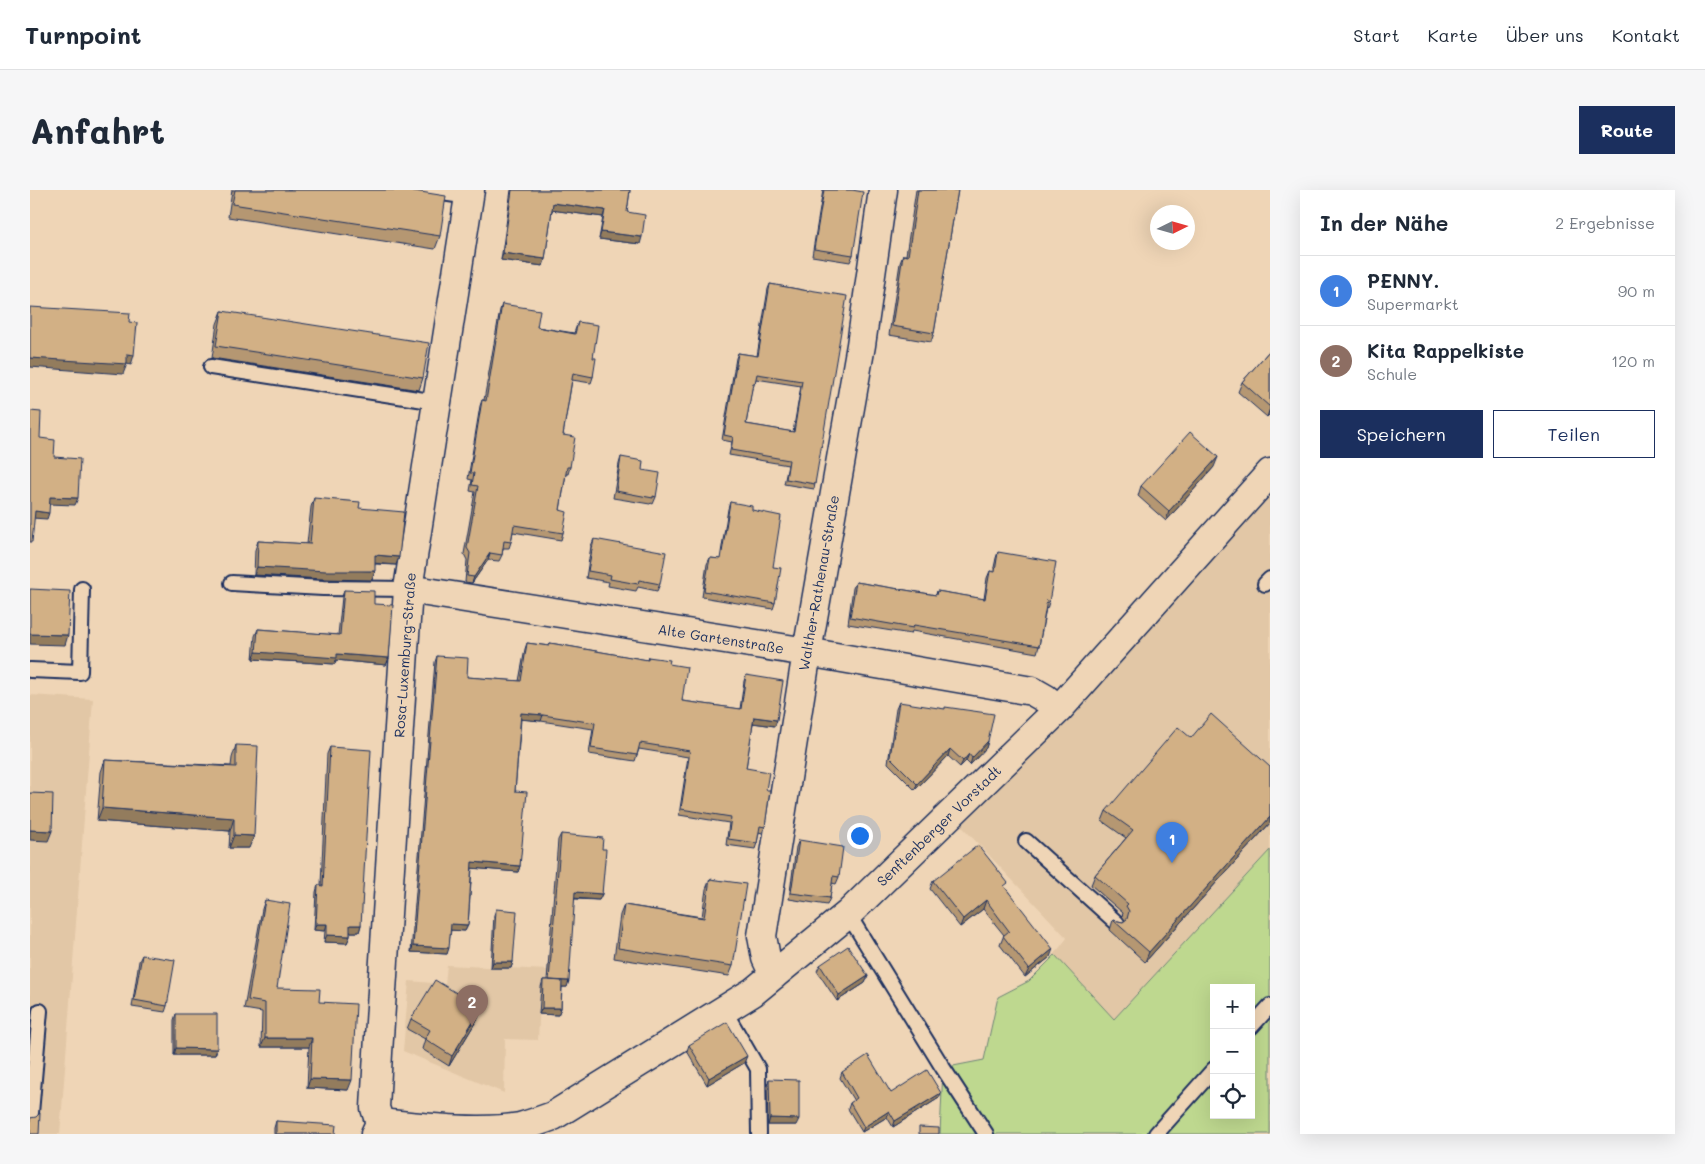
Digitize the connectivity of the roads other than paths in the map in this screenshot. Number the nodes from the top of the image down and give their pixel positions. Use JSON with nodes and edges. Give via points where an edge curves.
{"nodes":[{"id":1,"x":422,"y":190,"type":"edge"},
{"id":2,"x":883,"y":190,"type":"edge"},
{"id":3,"x":470,"y":194,"type":"edge"},
{"id":4,"x":211,"y":367,"type":"dead end"},
{"id":5,"x":437,"y":402,"type":"junction"},
{"id":6,"x":1270,"y":473,"type":"edge"},
{"id":7,"x":232,"y":584,"type":"dead end"},
{"id":8,"x":82,"y":589,"type":"dead end"},
{"id":9,"x":408,"y":589,"type":"junction"},
{"id":10,"x":807,"y":652,"type":"junction"},
{"id":11,"x":30,"y":670,"type":"edge"},
{"id":12,"x":1058,"y":709,"type":"junction"},
{"id":13,"x":1026,"y":841,"type":"dead end"},
{"id":14,"x":848,"y":914,"type":"junction"},
{"id":15,"x":1117,"y":922,"type":"edge"},
{"id":16,"x":774,"y":975,"type":"junction"},
{"id":17,"x":1270,"y":1006,"type":"edge"},
{"id":18,"x":724,"y":1010,"type":"junction"},
{"id":19,"x":40,"y":1011,"type":"dead end"},
{"id":20,"x":1255,"y":1023,"type":"edge"},
{"id":21,"x":1210,"y":1073,"type":"edge"},
{"id":22,"x":31,"y":1113,"type":"dead end"},
{"id":23,"x":378,"y":1128,"type":"edge"},
{"id":24,"x":759,"y":1134,"type":"edge"},
{"id":25,"x":986,"y":1134,"type":"edge"},
{"id":26,"x":1156,"y":1134,"type":"edge"}],
"edges":[{"from":1,"to":3,"type":"lane"},
{"from":2,"to":10,"type":"street","name":"Walther-Rathenau-Straße","via":[[861,345]]},
{"from":3,"to":5,"type":"street","name":"Rosa-Luxemburg-Straße"},
{"from":4,"to":5,"type":"lane"},
{"from":5,"to":9,"type":"street","name":"Rosa-Luxemburg-Straße"},
{"from":6,"to":12,"type":"street","name":"Senftenberger Vorstadt"},
{"from":7,"to":9,"type":"lane"},
{"from":8,"to":11,"type":"lane","via":[[80,672]]},
{"from":9,"to":10,"type":"street","name":"Alte Gartenstraße"},
{"from":9,"to":23,"type":"street","name":"Rosa-Luxemburg-Straße","via":[[378,1053]]},
{"from":10,"to":12,"type":"street","name":"Alte Gartenstraße","via":[[1032,691]]},
{"from":10,"to":16,"type":"street","name":"Walther-Rathenau-Straße","via":[[762,936],[766,958]]},
{"from":12,"to":14,"type":"street","name":"Senftenberger Vorstadt"},
{"from":13,"to":15,"type":"lane"},
{"from":14,"to":16,"type":"street","name":"Senftenberger Vorstadt"},
{"from":14,"to":25,"type":"lane"},
{"from":16,"to":18,"type":"street","name":"Senftenberger Vorstadt"},
{"from":17,"to":20,"type":"lane"},
{"from":18,"to":23,"type":"street","name":"Senftenberger Vorstadt","via":[[553,1116],[519,1127],[488,1130]]},
{"from":18,"to":24,"type":"lane","via":[[758,1069]]},
{"from":19,"to":22,"type":"lane"},
{"from":21,"to":26,"type":"lane"}]}
